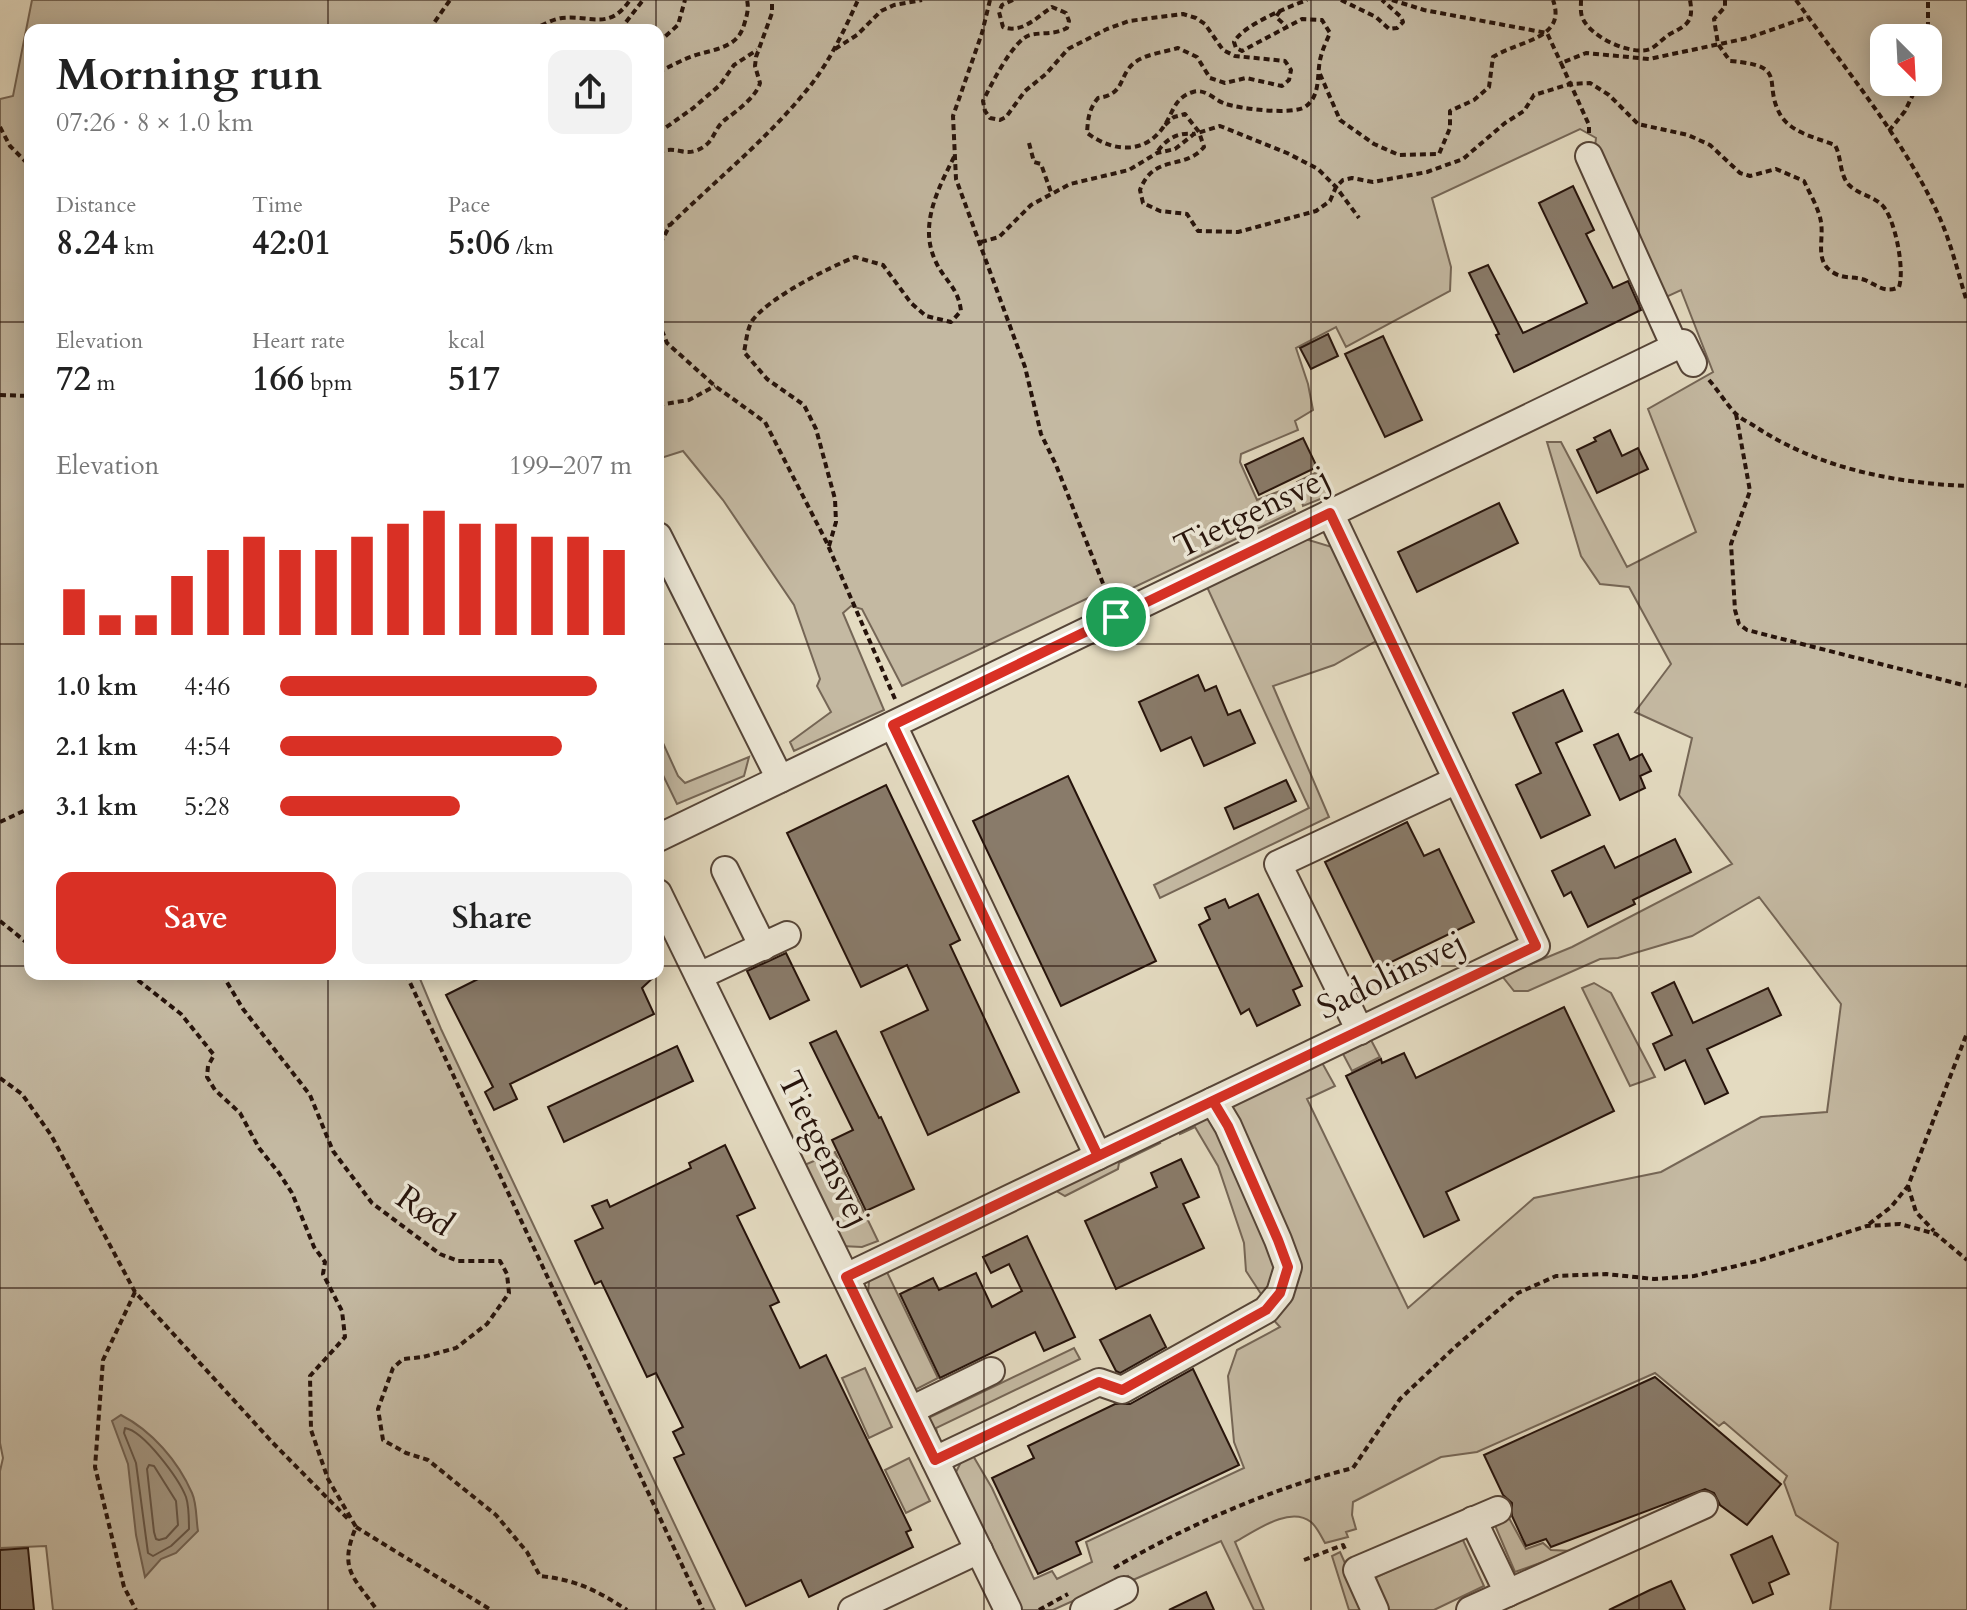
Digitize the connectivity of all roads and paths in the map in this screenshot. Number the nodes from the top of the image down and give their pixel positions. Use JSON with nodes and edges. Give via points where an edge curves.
{"nodes":[{"id":1,"x":450,"y":0,"type":"edge"},
{"id":2,"x":630,"y":0,"type":"edge"},
{"id":3,"x":643,"y":0,"type":"edge"},
{"id":4,"x":685,"y":0,"type":"edge"},
{"id":5,"x":747,"y":0,"type":"edge"},
{"id":6,"x":772,"y":0,"type":"edge"},
{"id":7,"x":922,"y":0,"type":"edge"},
{"id":8,"x":990,"y":0,"type":"edge"},
{"id":9,"x":1013,"y":0,"type":"edge"},
{"id":10,"x":1307,"y":0,"type":"edge"},
{"id":11,"x":1356,"y":0,"type":"edge"},
{"id":12,"x":1382,"y":0,"type":"edge"},
{"id":13,"x":1392,"y":0,"type":"edge"},
{"id":14,"x":1553,"y":0,"type":"edge"},
{"id":15,"x":1581,"y":0,"type":"edge"},
{"id":16,"x":1690,"y":0,"type":"edge"},
{"id":17,"x":1796,"y":0,"type":"edge"},
{"id":18,"x":1928,"y":0,"type":"edge"},
{"id":19,"x":1344,"y":1,"type":"edge"},
{"id":20,"x":856,"y":2,"type":"edge"},
{"id":21,"x":1281,"y":9,"type":"junction"},
{"id":22,"x":1808,"y":17,"type":"junction"},
{"id":23,"x":433,"y":24,"type":"edge"},
{"id":24,"x":546,"y":24,"type":"edge"},
{"id":25,"x":625,"y":24,"type":"edge"},
{"id":26,"x":1928,"y":24,"type":"edge"},
{"id":27,"x":1286,"y":26,"type":"junction"},
{"id":28,"x":1547,"y":33,"type":"junction"},
{"id":29,"x":664,"y":38,"type":"edge"},
{"id":30,"x":759,"y":48,"type":"junction"},
{"id":31,"x":833,"y":50,"type":"junction"},
{"id":32,"x":1561,"y":63,"type":"junction"},
{"id":33,"x":664,"y":69,"type":"edge"},
{"id":34,"x":1319,"y":72,"type":"junction"},
{"id":35,"x":1912,"y":96,"type":"edge"},
{"id":36,"x":0,"y":127,"type":"edge"},
{"id":37,"x":664,"y":129,"type":"edge"},
{"id":38,"x":1889,"y":131,"type":"junction"},
{"id":39,"x":1194,"y":134,"type":"junction"},
{"id":40,"x":1029,"y":143,"type":"dead end"},
{"id":41,"x":664,"y":150,"type":"edge"},
{"id":42,"x":1157,"y":153,"type":"junction"},
{"id":43,"x":1589,"y":156,"type":"joint"},
{"id":44,"x":954,"y":157,"type":"junction"},
{"id":45,"x":24,"y":160,"type":"edge"},
{"id":46,"x":1052,"y":195,"type":"junction"},
{"id":47,"x":1359,"y":218,"type":"dead end"},
{"id":48,"x":670,"y":225,"type":"junction"},
{"id":49,"x":664,"y":226,"type":"edge"},
{"id":50,"x":664,"y":236,"type":"edge"},
{"id":51,"x":981,"y":242,"type":"junction"},
{"id":52,"x":1967,"y":302,"type":"edge"},
{"id":53,"x":664,"y":336,"type":"edge"},
{"id":54,"x":1684,"y":355,"type":"junction"},
{"id":55,"x":715,"y":386,"type":"junction"},
{"id":56,"x":0,"y":395,"type":"edge"},
{"id":57,"x":24,"y":396,"type":"edge"},
{"id":58,"x":664,"y":404,"type":"edge"},
{"id":59,"x":1736,"y":414,"type":"junction"},
{"id":60,"x":1967,"y":486,"type":"edge"},
{"id":61,"x":1330,"y":513,"type":"junction"},
{"id":62,"x":829,"y":546,"type":"dead end"},
{"id":63,"x":664,"y":548,"type":"edge"},
{"id":64,"x":1116,"y":617,"type":"junction"},
{"id":65,"x":1967,"y":686,"type":"edge"},
{"id":66,"x":898,"y":722,"type":"junction"},
{"id":67,"x":780,"y":779,"type":"junction"},
{"id":68,"x":1457,"y":780,"type":"junction"},
{"id":69,"x":24,"y":811,"type":"edge"},
{"id":70,"x":0,"y":822,"type":"edge"},
{"id":71,"x":664,"y":835,"type":"edge"},
{"id":72,"x":725,"y":870,"type":"dead end"},
{"id":73,"x":664,"y":905,"type":"edge"},
{"id":74,"x":0,"y":921,"type":"edge"},
{"id":75,"x":24,"y":940,"type":"edge"},
{"id":76,"x":699,"y":976,"type":"junction"},
{"id":77,"x":138,"y":980,"type":"edge"},
{"id":78,"x":226,"y":980,"type":"edge"},
{"id":79,"x":409,"y":980,"type":"edge"},
{"id":80,"x":1360,"y":1031,"type":"junction"},
{"id":81,"x":1967,"y":1033,"type":"edge"},
{"id":82,"x":0,"y":1078,"type":"edge"},
{"id":83,"x":1213,"y":1101,"type":"junction"},
{"id":84,"x":1098,"y":1156,"type":"junction"},
{"id":85,"x":1908,"y":1186,"type":"junction"},
{"id":86,"x":1867,"y":1226,"type":"junction"},
{"id":87,"x":1936,"y":1234,"type":"junction"},
{"id":88,"x":1967,"y":1259,"type":"edge"},
{"id":89,"x":846,"y":1277,"type":"junction"},
{"id":90,"x":135,"y":1292,"type":"junction"},
{"id":91,"x":991,"y":1371,"type":"dead end"},
{"id":92,"x":911,"y":1410,"type":"junction"},
{"id":93,"x":935,"y":1460,"type":"junction"},
{"id":94,"x":1704,"y":1505,"type":"dead end"},
{"id":95,"x":1498,"y":1510,"type":"dead end"},
{"id":96,"x":1473,"y":1520,"type":"junction"},
{"id":97,"x":356,"y":1527,"type":"junction"},
{"id":98,"x":979,"y":1550,"type":"junction"},
{"id":99,"x":1304,"y":1560,"type":"dead end"},
{"id":100,"x":1357,"y":1570,"type":"junction"},
{"id":101,"x":1103,"y":1574,"type":"dead end"},
{"id":102,"x":1124,"y":1590,"type":"dead end"},
{"id":103,"x":1508,"y":1593,"type":"junction"},
{"id":104,"x":1081,"y":1599,"type":"edge"},
{"id":105,"x":136,"y":1610,"type":"edge"},
{"id":106,"x":377,"y":1610,"type":"edge"},
{"id":107,"x":491,"y":1610,"type":"edge"},
{"id":108,"x":627,"y":1610,"type":"edge"},
{"id":109,"x":703,"y":1610,"type":"edge"},
{"id":110,"x":852,"y":1610,"type":"edge"},
{"id":111,"x":1008,"y":1610,"type":"edge"},
{"id":112,"x":1039,"y":1610,"type":"edge"},
{"id":113,"x":1375,"y":1610,"type":"edge"},
{"id":114,"x":1470,"y":1610,"type":"edge"}],
"edges":[{"from":1,"to":23,"type":"path"},
{"from":2,"to":24,"type":"path","via":[[604,21],[559,18]]},
{"from":3,"to":25,"type":"path"},
{"from":4,"to":29,"type":"path","via":[[678,25]]},
{"from":5,"to":33,"type":"path","via":[[737,39]]},
{"from":6,"to":30,"type":"path"},
{"from":7,"to":31,"type":"path","via":[[881,11]]},
{"from":8,"to":44,"type":"path","via":[[953,116]]},
{"from":9,"to":34,"type":"path","via":[[999,12],[1003,27],[1022,28],[1052,7],[1066,13],[1069,21],[1058,33],[1027,36],[1017,45],[983,101],[990,118],[1006,117],[1068,49],[1107,29],[1149,17],[1196,18],[1223,50],[1285,61],[1291,70],[1282,86],[1246,78],[1225,83],[1210,78],[1197,57],[1178,48],[1137,60],[1121,87],[1098,98],[1088,118],[1087,133],[1119,149],[1153,137],[1175,103],[1192,92],[1203,91],[1229,105],[1294,111],[1316,92]]},
{"from":10,"to":21,"type":"path"},
{"from":11,"to":19,"type":"path"},
{"from":12,"to":19,"type":"path","via":[[1401,17],[1397,28],[1389,29]]},
{"from":13,"to":28,"type":"path"},
{"from":14,"to":28,"type":"path","via":[[1557,10]]},
{"from":15,"to":16,"type":"path","via":[[1582,18],[1596,36],[1643,50],[1686,26]]},
{"from":17,"to":22,"type":"path"},
{"from":18,"to":26,"type":"path"},
{"from":20,"to":31,"type":"path"},
{"from":21,"to":27,"type":"path","via":[[1276,17]]},
{"from":21,"to":27,"type":"path","via":[[1246,30],[1234,42],[1236,48],[1251,48]]},
{"from":22,"to":32,"type":"path","via":[[1748,38],[1649,59],[1586,53]]},
{"from":22,"to":38,"type":"path"},
{"from":27,"to":34,"type":"path","via":[[1302,19],[1322,20],[1330,33]]},
{"from":28,"to":32,"type":"path"},
{"from":28,"to":34,"type":"path","via":[[1493,57],[1489,87],[1450,111],[1450,128],[1439,154],[1399,155],[1374,144],[1340,120]]},
{"from":30,"to":37,"type":"path"},
{"from":30,"to":41,"type":"path","via":[[758,89],[723,122],[713,140],[690,153]]},
{"from":31,"to":48,"type":"path","via":[[776,124]]},
{"from":32,"to":43,"type":"path","via":[[1589,125]]},
{"from":35,"to":38,"type":"path"},
{"from":36,"to":45,"type":"path"},
{"from":38,"to":52,"type":"path","via":[[1940,217]]},
{"from":39,"to":42,"type":"path","via":[[1175,149]]},
{"from":39,"to":42,"type":"path","via":[[1164,142]]},
{"from":39,"to":47,"type":"path","via":[[1220,126],[1308,163],[1336,187]]},
{"from":40,"to":46,"type":"path"},
{"from":42,"to":46,"type":"path","via":[[1129,170],[1070,184]]},
{"from":43,"to":54,"type":"street"},
{"from":44,"to":51,"type":"path","via":[[956,179]]},
{"from":44,"to":62,"type":"path","via":[[936,193],[929,225],[935,260],[959,295],[961,311],[951,322],[926,316],[883,265],[855,257],[775,301],[751,322],[744,352],[767,379],[804,405],[816,429],[835,499]]},
{"from":46,"to":51,"type":"path","via":[[1031,205],[999,237]]},
{"from":48,"to":49,"type":"path"},
{"from":48,"to":50,"type":"path"},
{"from":51,"to":64,"type":"path","via":[[1025,367],[1041,434]]},
{"from":53,"to":55,"type":"path"},
{"from":54,"to":59,"type":"path"},
{"from":54,"to":61,"type":"street","name":"Tietgensvej"},
{"from":55,"to":58,"type":"path","via":[[689,400]]},
{"from":55,"to":66,"type":"path","via":[[765,422],[826,541]]},
{"from":56,"to":57,"type":"path"},
{"from":59,"to":60,"type":"path","via":[[1771,437],[1848,469],[1922,484]]},
{"from":59,"to":65,"type":"path","via":[[1750,491],[1731,544],[1739,624]]},
{"from":61,"to":64,"type":"street","name":"Tietgensvej"},
{"from":61,"to":68,"type":"street","name":"Sadolinsvej"},
{"from":63,"to":67,"type":"street"},
{"from":64,"to":66,"type":"street","name":"Tietgensvej"},
{"from":66,"to":67,"type":"street","name":"Tietgensvej"},
{"from":66,"to":84,"type":"street"},
{"from":67,"to":71,"type":"street","name":"Tietgensvej"},
{"from":68,"to":80,"type":"street","name":"Sadolinsvej","via":[[1536,946]]},
{"from":68,"to":80,"type":"street","via":[[1278,864]]},
{"from":69,"to":70,"type":"path"},
{"from":72,"to":76,"type":"street","via":[[775,941]]},
{"from":73,"to":76,"type":"street","name":"Tietgensvej"},
{"from":74,"to":75,"type":"path"},
{"from":76,"to":89,"type":"street","name":"Tietgensvej"},
{"from":77,"to":97,"type":"path","via":[[181,1014],[214,1055],[207,1077],[240,1113],[292,1193],[325,1262],[323,1274],[342,1311],[345,1337],[310,1376],[311,1430],[328,1479]]},
{"from":78,"to":108,"type":"path","name":"Rød","via":[[310,1095],[333,1151],[372,1203],[440,1254],[458,1261],[500,1261],[507,1274],[509,1293],[487,1324],[456,1348],[403,1359],[393,1368],[378,1409],[383,1440],[428,1460],[496,1515],[540,1576],[571,1580]]},
{"from":79,"to":109,"type":"path"},
{"from":80,"to":83,"type":"street","name":"Sadolinsvej"},
{"from":81,"to":85,"type":"path"},
{"from":82,"to":90,"type":"path","via":[[22,1094],[51,1135]]},
{"from":83,"to":84,"type":"street","name":"Sadolinsvej"},
{"from":83,"to":93,"type":"street","via":[[1288,1267],[1280,1293],[1266,1310],[1122,1390],[1099,1382]]},
{"from":84,"to":89,"type":"street","name":"Sadolinsvej"},
{"from":85,"to":86,"type":"path"},
{"from":85,"to":87,"type":"path","via":[[1916,1212]]},
{"from":86,"to":87,"type":"path","via":[[1900,1224]]},
{"from":86,"to":101,"type":"path","via":[[1694,1276],[1556,1276],[1518,1293],[1400,1399],[1353,1468],[1300,1481],[1154,1545]]},
{"from":87,"to":88,"type":"path"},
{"from":89,"to":92,"type":"street","name":"Tietgensvej"},
{"from":90,"to":97,"type":"path"},
{"from":90,"to":105,"type":"path","via":[[103,1360],[95,1467],[124,1587]]},
{"from":91,"to":92,"type":"street"},
{"from":92,"to":93,"type":"street","name":"Tietgensvej"},
{"from":93,"to":98,"type":"street","name":"Tietgensvej"},
{"from":94,"to":103,"type":"street"},
{"from":95,"to":96,"type":"street"},
{"from":96,"to":100,"type":"street"},
{"from":96,"to":103,"type":"street"},
{"from":97,"to":106,"type":"path","via":[[347,1553],[349,1576]]},
{"from":97,"to":107,"type":"path"},
{"from":98,"to":110,"type":"street"},
{"from":98,"to":111,"type":"street","name":"Tietgensvej"},
{"from":99,"to":100,"type":"path","via":[[1343,1545]]},
{"from":100,"to":113,"type":"street"},
{"from":102,"to":104,"type":"street"},
{"from":103,"to":114,"type":"street"},
{"from":104,"to":112,"type":"path"}]}
